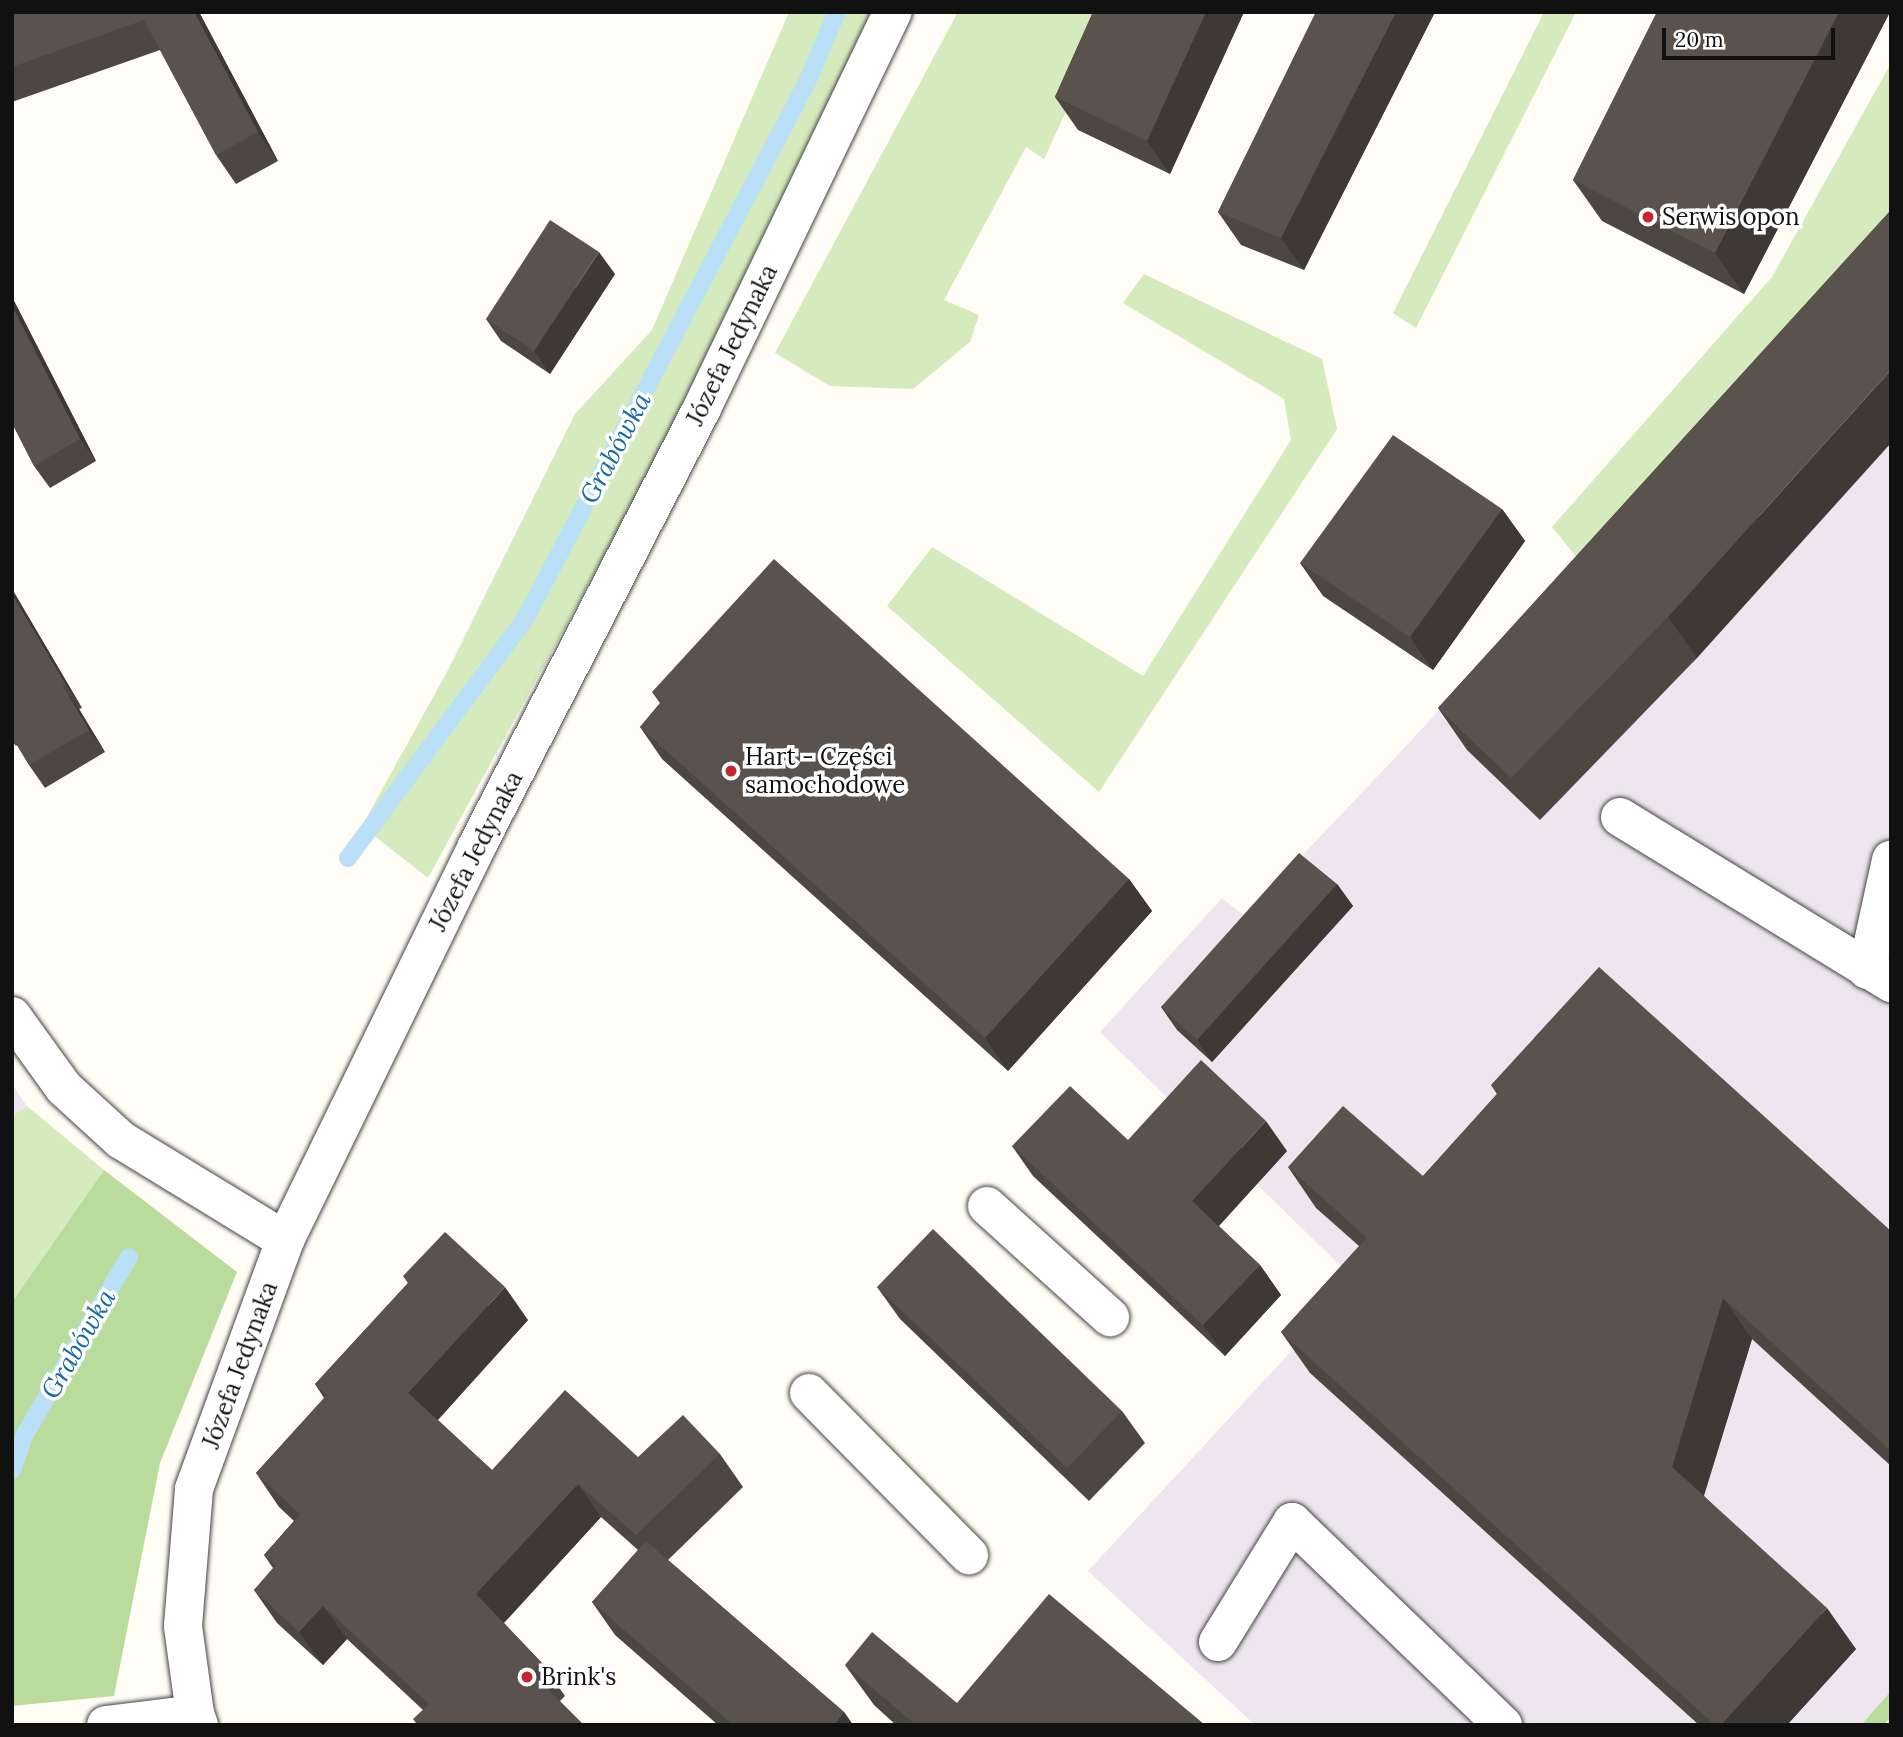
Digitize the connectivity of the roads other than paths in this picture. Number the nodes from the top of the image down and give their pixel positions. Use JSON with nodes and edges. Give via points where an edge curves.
{"nodes":[{"id":1,"x":893,"y":12,"type":"edge"},
{"id":2,"x":1620,"y":817,"type":"dead end"},
{"id":3,"x":1891,"y":860,"type":"edge"},
{"id":4,"x":1879,"y":976,"type":"edge"},
{"id":5,"x":12,"y":1016,"type":"edge"},
{"id":6,"x":987,"y":1206,"type":"dead end"},
{"id":7,"x":285,"y":1240,"type":"junction"},
{"id":8,"x":1110,"y":1317,"type":"dead end"},
{"id":9,"x":809,"y":1393,"type":"dead end"},
{"id":10,"x":969,"y":1555,"type":"dead end"},
{"id":11,"x":1218,"y":1642,"type":"dead end"},
{"id":12,"x":197,"y":1720,"type":"edge"},
{"id":13,"x":106,"y":1725,"type":"edge"},
{"id":14,"x":1503,"y":1725,"type":"edge"}],
"edges":[{"from":1,"to":7,"type":"street","name":"Józefa Jedynaka","via":[[702,408],[477,846]]},
{"from":2,"to":4,"type":"street"},
{"from":3,"to":4,"type":"street"},
{"from":5,"to":7,"type":"street","via":[[64,1088],[121,1140]]},
{"from":6,"to":8,"type":"street"},
{"from":7,"to":12,"type":"street","name":"Józefa Jedynaka","via":[[194,1489],[183,1626]]},
{"from":9,"to":10,"type":"street"},
{"from":11,"to":14,"type":"street","via":[[1292,1522]]},
{"from":12,"to":13,"type":"street"}]}
